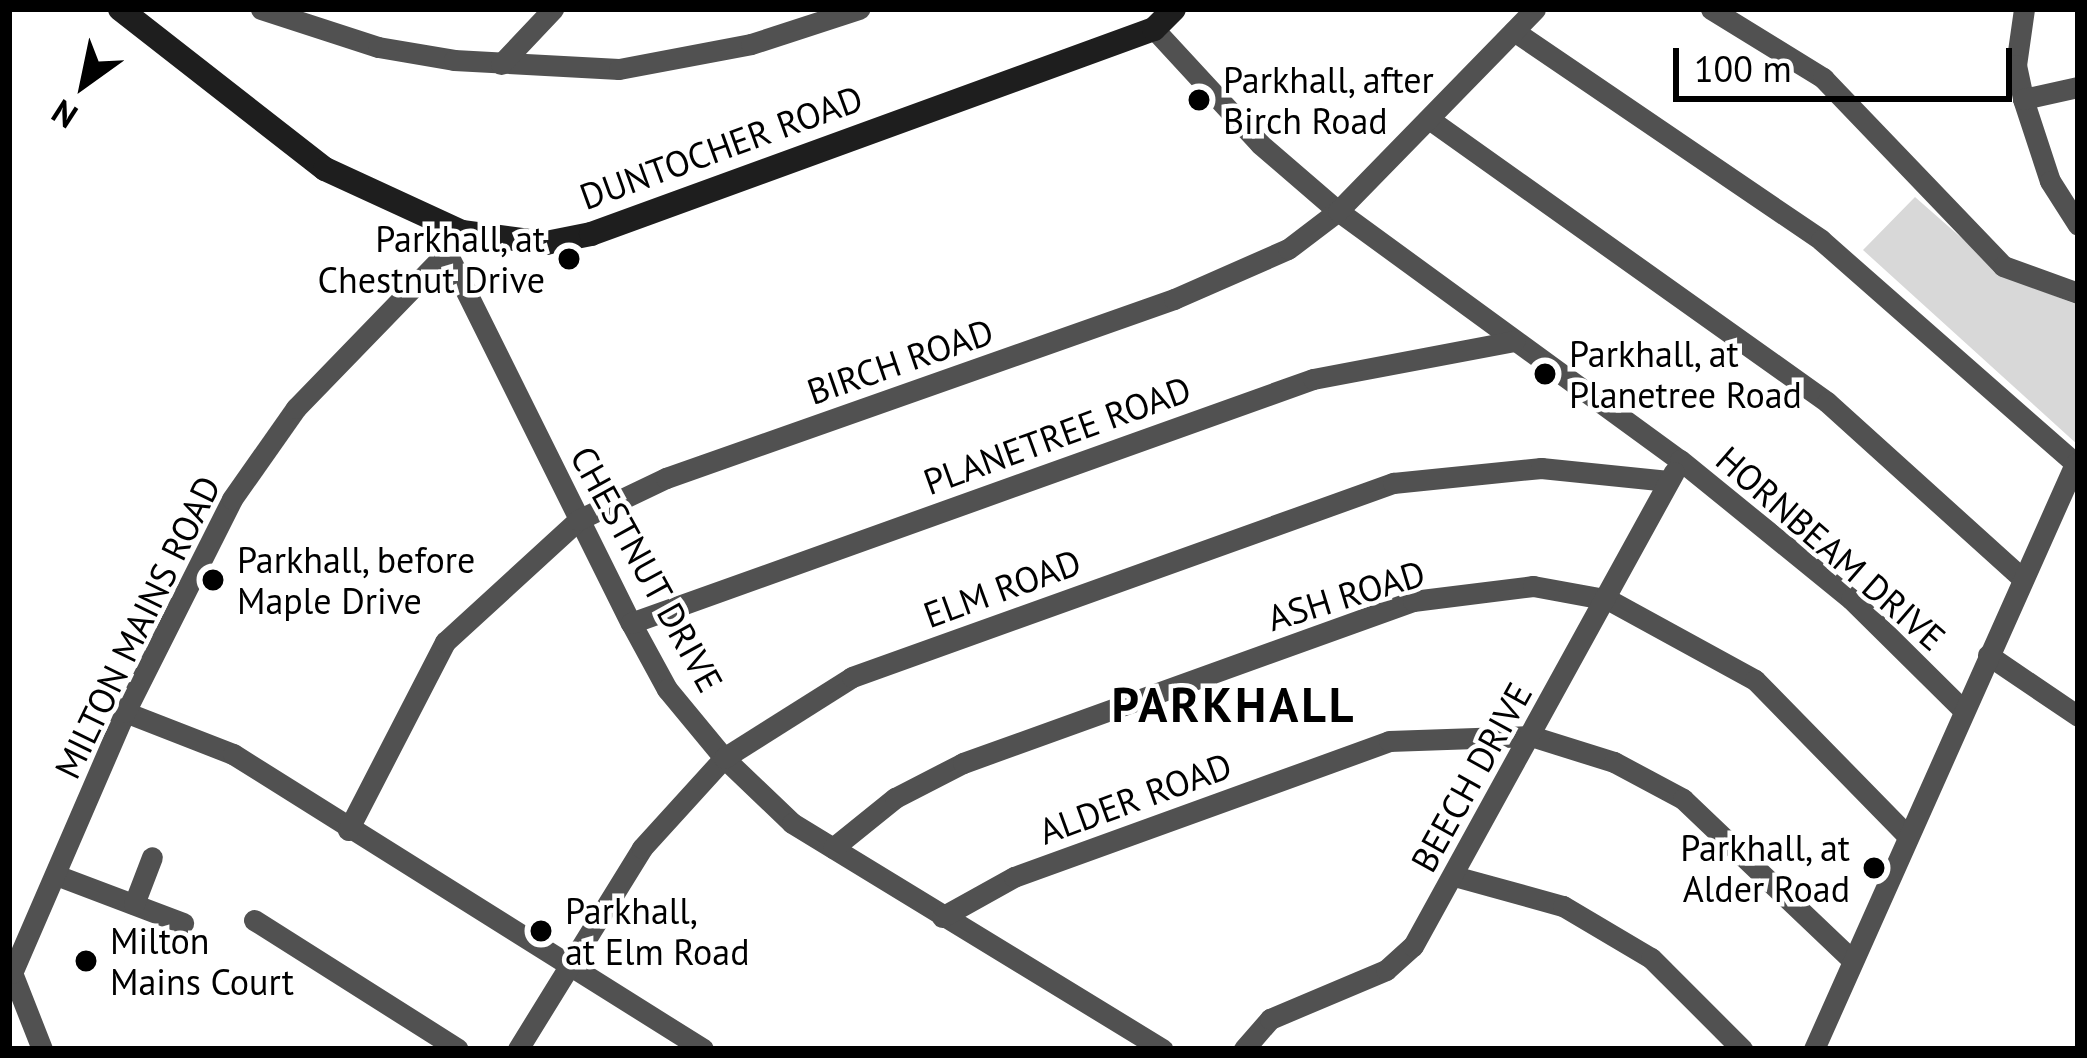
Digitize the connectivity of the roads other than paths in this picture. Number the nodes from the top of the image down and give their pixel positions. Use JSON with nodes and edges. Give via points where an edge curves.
{"nodes":[{"id":1,"x":120,"y":9,"type":"edge"},
{"id":2,"x":261,"y":9,"type":"edge"},
{"id":3,"x":553,"y":9,"type":"edge"},
{"id":4,"x":859,"y":9,"type":"edge"},
{"id":5,"x":1174,"y":9,"type":"edge"},
{"id":6,"x":1535,"y":9,"type":"edge"},
{"id":7,"x":1711,"y":9,"type":"edge"},
{"id":8,"x":2024,"y":9,"type":"edge"},
{"id":9,"x":1154,"y":29,"type":"junction"},
{"id":10,"x":1514,"y":32,"type":"junction"},
{"id":11,"x":501,"y":64,"type":"junction"},
{"id":12,"x":2078,"y":87,"type":"edge"},
{"id":13,"x":2023,"y":99,"type":"junction"},
{"id":14,"x":1429,"y":119,"type":"junction"},
{"id":15,"x":1338,"y":211,"type":"junction"},
{"id":16,"x":2078,"y":225,"type":"edge"},
{"id":17,"x":462,"y":232,"type":"junction"},
{"id":18,"x":448,"y":255,"type":"junction"},
{"id":19,"x":2078,"y":293,"type":"edge"},
{"id":20,"x":1514,"y":341,"type":"junction"},
{"id":21,"x":1680,"y":460,"type":"junction"},
{"id":22,"x":2077,"y":465,"type":"edge"},
{"id":23,"x":1668,"y":481,"type":"junction"},
{"id":24,"x":578,"y":520,"type":"junction"},
{"id":25,"x":2022,"y":578,"type":"junction"},
{"id":26,"x":1609,"y":600,"type":"junction"},
{"id":27,"x":631,"y":623,"type":"junction"},
{"id":28,"x":1988,"y":655,"type":"junction"},
{"id":29,"x":1963,"y":710,"type":"junction"},
{"id":30,"x":125,"y":712,"type":"junction"},
{"id":31,"x":2078,"y":716,"type":"edge"},
{"id":32,"x":1531,"y":736,"type":"junction"},
{"id":33,"x":724,"y":758,"type":"junction"},
{"id":34,"x":348,"y":830,"type":"junction"},
{"id":35,"x":1907,"y":835,"type":"junction"},
{"id":36,"x":833,"y":848,"type":"junction"},
{"id":37,"x":152,"y":857,"type":"dead end"},
{"id":38,"x":56,"y":875,"type":"junction"},
{"id":39,"x":1454,"y":876,"type":"junction"},
{"id":40,"x":134,"y":904,"type":"junction"},
{"id":41,"x":942,"y":917,"type":"junction"},
{"id":42,"x":254,"y":920,"type":"dead end"},
{"id":43,"x":183,"y":923,"type":"dead end"},
{"id":44,"x":1852,"y":960,"type":"junction"},
{"id":45,"x":568,"y":966,"type":"junction"},
{"id":46,"x":42,"y":1049,"type":"edge"},
{"id":47,"x":458,"y":1049,"type":"edge"},
{"id":48,"x":518,"y":1049,"type":"edge"},
{"id":49,"x":703,"y":1049,"type":"edge"},
{"id":50,"x":1162,"y":1049,"type":"edge"},
{"id":51,"x":1244,"y":1049,"type":"edge"},
{"id":52,"x":1742,"y":1049,"type":"edge"},
{"id":53,"x":1814,"y":1049,"type":"edge"}],
"edges":[{"from":1,"to":17,"type":"main road","name":"DUNTOCHER ROAD","via":[[325,170]]},
{"from":2,"to":11,"type":"street","via":[[378,47]]},
{"from":3,"to":11,"type":"street"},
{"from":4,"to":11,"type":"street","via":[[752,44],[619,69]]},
{"from":5,"to":9,"type":"main road","name":"DUNTOCHER ROAD"},
{"from":6,"to":10,"type":"street","name":"BIRCH ROAD"},
{"from":7,"to":19,"type":"street","via":[[1823,78],[2003,266]]},
{"from":8,"to":13,"type":"street","via":[[2016,65]]},
{"from":9,"to":15,"type":"street","name":"HORNBEAM DRIVE","via":[[1260,144]]},
{"from":9,"to":17,"type":"main road","name":"DUNTOCHER ROAD","via":[[591,234],[546,243]]},
{"from":10,"to":14,"type":"street","name":"BIRCH ROAD"},
{"from":10,"to":22,"type":"street","via":[[1821,240]]},
{"from":12,"to":13,"type":"street"},
{"from":13,"to":16,"type":"street","via":[[2050,182]]},
{"from":14,"to":15,"type":"street","name":"BIRCH ROAD"},
{"from":14,"to":25,"type":"street","via":[[1827,402]]},
{"from":15,"to":20,"type":"street","name":"HORNBEAM DRIVE"},
{"from":15,"to":24,"type":"street","name":"BIRCH ROAD","via":[[1288,249],[1174,299],[667,478]]},
{"from":17,"to":18,"type":"street","name":"MILTON MAINS ROAD"},
{"from":18,"to":24,"type":"street","name":"CHESTNUT DRIVE"},
{"from":18,"to":30,"type":"street","name":"MILTON MAINS ROAD","via":[[296,408],[232,499]]},
{"from":20,"to":21,"type":"street","name":"HORNBEAM DRIVE"},
{"from":20,"to":27,"type":"street","name":"PLANETREE ROAD","via":[[1313,379]]},
{"from":21,"to":23,"type":"street","name":"BEECH DRIVE"},
{"from":21,"to":29,"type":"street","name":"HORNBEAM DRIVE","via":[[1851,599]]},
{"from":22,"to":25,"type":"street"},
{"from":23,"to":26,"type":"street","name":"BEECH DRIVE"},
{"from":23,"to":33,"type":"street","name":"ELM ROAD","via":[[1541,468],[1394,483],[852,677]]},
{"from":24,"to":27,"type":"street","name":"CHESTNUT DRIVE"},
{"from":24,"to":34,"type":"street","name":"BIRCH ROAD","via":[[445,642]]},
{"from":25,"to":28,"type":"street"},
{"from":26,"to":32,"type":"street","name":"BEECH DRIVE"},
{"from":26,"to":35,"type":"street","name":"ASH ROAD","via":[[1755,680]]},
{"from":26,"to":36,"type":"street","name":"ASH ROAD","via":[[1534,586],[1413,602],[963,763],[895,798]]},
{"from":27,"to":33,"type":"street","name":"CHESTNUT DRIVE","via":[[667,688]]},
{"from":28,"to":29,"type":"street"},
{"from":28,"to":31,"type":"street"},
{"from":29,"to":35,"type":"street"},
{"from":30,"to":34,"type":"street","via":[[233,754]]},
{"from":30,"to":38,"type":"street","name":"MILTON MAINS ROAD"},
{"from":32,"to":39,"type":"street","name":"BEECH DRIVE"},
{"from":32,"to":41,"type":"street","name":"ALDER ROAD","via":[[1389,741],[1014,877]]},
{"from":32,"to":44,"type":"street","name":"ALDER ROAD","via":[[1614,762],[1683,799]]},
{"from":33,"to":36,"type":"street","name":"CHESTNUT DRIVE","via":[[792,823]]},
{"from":33,"to":45,"type":"street","name":"ELM ROAD","via":[[643,848]]},
{"from":34,"to":45,"type":"street"},
{"from":35,"to":44,"type":"street"},
{"from":36,"to":41,"type":"street","name":"CHESTNUT DRIVE"},
{"from":37,"to":40,"type":"street"},
{"from":38,"to":40,"type":"street"},
{"from":38,"to":46,"type":"street","name":"MILTON MAINS ROAD","via":[[12,973]]},
{"from":39,"to":51,"type":"street","name":"BEECH DRIVE","via":[[1412,946],[1386,970],[1270,1018]]},
{"from":39,"to":52,"type":"street","via":[[1581,916],[1651,958]]},
{"from":40,"to":43,"type":"street"},
{"from":41,"to":50,"type":"street","name":"CHESTNUT DRIVE"},
{"from":42,"to":47,"type":"street"},
{"from":44,"to":53,"type":"street"},
{"from":45,"to":48,"type":"street","name":"ELM ROAD"},
{"from":45,"to":49,"type":"street"}]}
